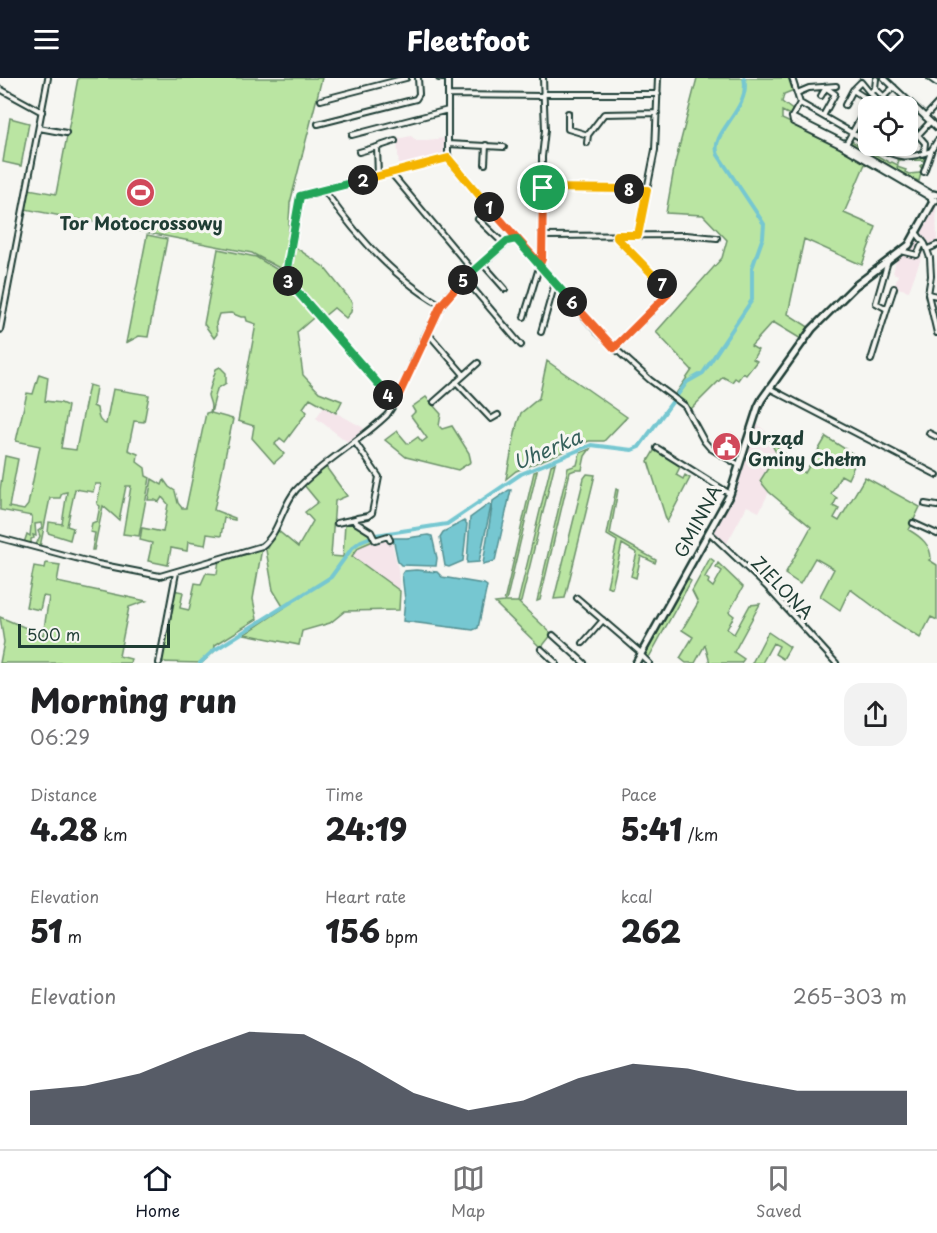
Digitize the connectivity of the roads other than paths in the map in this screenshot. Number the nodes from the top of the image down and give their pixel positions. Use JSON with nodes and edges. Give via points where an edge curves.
{"nodes":[{"id":1,"x":48,"y":78,"type":"edge"},
{"id":2,"x":405,"y":78,"type":"edge"},
{"id":3,"x":418,"y":78,"type":"edge"},
{"id":4,"x":439,"y":78,"type":"edge"},
{"id":5,"x":447,"y":78,"type":"edge"},
{"id":6,"x":543,"y":78,"type":"edge"},
{"id":7,"x":658,"y":78,"type":"edge"},
{"id":8,"x":792,"y":78,"type":"edge"},
{"id":9,"x":885,"y":78,"type":"edge"},
{"id":10,"x":930,"y":78,"type":"edge"},
{"id":11,"x":876,"y":79,"type":"edge"},
{"id":12,"x":937,"y":83,"type":"edge"},
{"id":13,"x":836,"y":86,"type":"dead end"},
{"id":14,"x":894,"y":87,"type":"junction"},
{"id":15,"x":825,"y":88,"type":"junction"},
{"id":16,"x":875,"y":88,"type":"junction"},
{"id":17,"x":0,"y":89,"type":"edge"},
{"id":18,"x":853,"y":90,"type":"junction"},
{"id":19,"x":797,"y":93,"type":"junction"},
{"id":20,"x":658,"y":94,"type":"junction"},
{"id":21,"x":448,"y":95,"type":"junction"},
{"id":22,"x":543,"y":95,"type":"junction"},
{"id":23,"x":821,"y":96,"type":"dead end"},
{"id":24,"x":868,"y":96,"type":"edge"},
{"id":25,"x":870,"y":96,"type":"edge"},
{"id":26,"x":871,"y":96,"type":"edge"},
{"id":27,"x":884,"y":96,"type":"joint"},
{"id":28,"x":903,"y":96,"type":"edge"},
{"id":29,"x":321,"y":100,"type":"dead end"},
{"id":30,"x":800,"y":103,"type":"junction"},
{"id":31,"x":845,"y":105,"type":"dead end"},
{"id":32,"x":937,"y":106,"type":"edge"},
{"id":33,"x":448,"y":110,"type":"junction"},
{"id":34,"x":918,"y":110,"type":"edge"},
{"id":35,"x":42,"y":112,"type":"junction"},
{"id":36,"x":568,"y":113,"type":"dead end"},
{"id":37,"x":657,"y":113,"type":"junction"},
{"id":38,"x":823,"y":116,"type":"junction"},
{"id":39,"x":792,"y":117,"type":"junction"},
{"id":40,"x":925,"y":117,"type":"junction"},
{"id":41,"x":858,"y":121,"type":"edge"},
{"id":42,"x":930,"y":122,"type":"junction"},
{"id":43,"x":318,"y":124,"type":"dead end"},
{"id":44,"x":39,"y":128,"type":"junction"},
{"id":45,"x":937,"y":128,"type":"edge"},
{"id":46,"x":852,"y":132,"type":"junction"},
{"id":47,"x":66,"y":133,"type":"dead end"},
{"id":48,"x":352,"y":135,"type":"dead end"},
{"id":49,"x":588,"y":135,"type":"junction"},
{"id":50,"x":918,"y":135,"type":"joint"},
{"id":51,"x":858,"y":136,"type":"edge"},
{"id":52,"x":395,"y":141,"type":"dead end"},
{"id":53,"x":937,"y":141,"type":"edge"},
{"id":54,"x":587,"y":143,"type":"dead end"},
{"id":55,"x":448,"y":144,"type":"junction"},
{"id":56,"x":846,"y":144,"type":"junction"},
{"id":57,"x":486,"y":145,"type":"junction"},
{"id":58,"x":377,"y":147,"type":"junction"},
{"id":59,"x":504,"y":147,"type":"dead end"},
{"id":60,"x":931,"y":151,"type":"junction"},
{"id":61,"x":359,"y":152,"type":"dead end"},
{"id":62,"x":924,"y":153,"type":"junction"},
{"id":63,"x":918,"y":154,"type":"edge"},
{"id":64,"x":448,"y":158,"type":"junction"},
{"id":65,"x":485,"y":164,"type":"dead end"},
{"id":66,"x":391,"y":172,"type":"junction"},
{"id":67,"x":924,"y":172,"type":"dead end"},
{"id":68,"x":378,"y":176,"type":"junction"},
{"id":69,"x":543,"y":188,"type":"junction"},
{"id":70,"x":324,"y":190,"type":"junction"},
{"id":71,"x":647,"y":190,"type":"junction"},
{"id":72,"x":933,"y":198,"type":"edge"},
{"id":73,"x":478,"y":219,"type":"dead end"},
{"id":74,"x":617,"y":235,"type":"junction"},
{"id":75,"x":638,"y":235,"type":"junction"},
{"id":76,"x":542,"y":236,"type":"junction"},
{"id":77,"x":919,"y":236,"type":"junction"},
{"id":78,"x":717,"y":238,"type":"dead end"},
{"id":79,"x":509,"y":240,"type":"junction"},
{"id":80,"x":937,"y":245,"type":"edge"},
{"id":81,"x":904,"y":249,"type":"junction"},
{"id":82,"x":888,"y":260,"type":"junction"},
{"id":83,"x":482,"y":263,"type":"junction"},
{"id":84,"x":540,"y":264,"type":"junction"},
{"id":85,"x":473,"y":271,"type":"junction"},
{"id":86,"x":465,"y":279,"type":"junction"},
{"id":87,"x":555,"y":283,"type":"junction"},
{"id":88,"x":894,"y":288,"type":"dead end"},
{"id":89,"x":505,"y":289,"type":"dead end"},
{"id":90,"x":928,"y":294,"type":"junction"},
{"id":91,"x":937,"y":296,"type":"edge"},
{"id":92,"x":441,"y":305,"type":"junction"},
{"id":93,"x":887,"y":309,"type":"junction"},
{"id":94,"x":524,"y":317,"type":"dead end"},
{"id":95,"x":0,"y":330,"type":"edge"},
{"id":96,"x":541,"y":332,"type":"dead end"},
{"id":97,"x":427,"y":333,"type":"junction"},
{"id":98,"x":937,"y":333,"type":"edge"},
{"id":99,"x":521,"y":345,"type":"dead end"},
{"id":100,"x":614,"y":348,"type":"junction"},
{"id":101,"x":871,"y":360,"type":"dead end"},
{"id":102,"x":478,"y":363,"type":"dead end"},
{"id":103,"x":464,"y":375,"type":"junction"},
{"id":104,"x":456,"y":382,"type":"junction"},
{"id":105,"x":769,"y":388,"type":"junction"},
{"id":106,"x":434,"y":402,"type":"dead end"},
{"id":107,"x":395,"y":403,"type":"junction"},
{"id":108,"x":498,"y":415,"type":"dead end"},
{"id":109,"x":929,"y":433,"type":"dead end"},
{"id":110,"x":937,"y":437,"type":"edge"},
{"id":111,"x":355,"y":442,"type":"junction"},
{"id":112,"x":657,"y":447,"type":"dead end"},
{"id":113,"x":739,"y":466,"type":"junction"},
{"id":114,"x":937,"y":475,"type":"edge"},
{"id":115,"x":730,"y":494,"type":"junction"},
{"id":116,"x":925,"y":504,"type":"dead end"},
{"id":117,"x":937,"y":506,"type":"edge"},
{"id":118,"x":355,"y":519,"type":"junction"},
{"id":119,"x":337,"y":523,"type":"dead end"},
{"id":120,"x":913,"y":523,"type":"dead end"},
{"id":121,"x":709,"y":531,"type":"junction"},
{"id":122,"x":937,"y":534,"type":"edge"},
{"id":123,"x":0,"y":538,"type":"edge"},
{"id":124,"x":390,"y":540,"type":"dead end"},
{"id":125,"x":176,"y":573,"type":"junction"},
{"id":126,"x":577,"y":598,"type":"dead end"},
{"id":127,"x":603,"y":620,"type":"junction"},
{"id":128,"x":553,"y":635,"type":"dead end"},
{"id":129,"x":583,"y":643,"type":"dead end"},
{"id":130,"x":541,"y":649,"type":"dead end"},
{"id":131,"x":641,"y":654,"type":"junction"},
{"id":132,"x":582,"y":662,"type":"edge"},
{"id":133,"x":159,"y":663,"type":"edge"},
{"id":134,"x":556,"y":663,"type":"edge"},
{"id":135,"x":636,"y":663,"type":"edge"},
{"id":136,"x":649,"y":663,"type":"edge"},
{"id":137,"x":836,"y":663,"type":"edge"}],
"edges":[{"from":1,"to":35,"type":"street"},
{"from":2,"to":29,"type":"street"},
{"from":3,"to":43,"type":"street","via":[[416,99]]},
{"from":4,"to":5,"type":"street"},
{"from":5,"to":21,"type":"street"},
{"from":6,"to":22,"type":"street"},
{"from":7,"to":20,"type":"street"},
{"from":8,"to":19,"type":"street"},
{"from":9,"to":14,"type":"street"},
{"from":10,"to":12,"type":"street"},
{"from":11,"to":16,"type":"street"},
{"from":13,"to":15,"type":"street"},
{"from":14,"to":27,"type":"street"},
{"from":14,"to":28,"type":"street"},
{"from":15,"to":19,"type":"street"},
{"from":15,"to":23,"type":"street"},
{"from":15,"to":38,"type":"street","via":[[835,94]]},
{"from":16,"to":26,"type":"street"},
{"from":16,"to":27,"type":"street"},
{"from":17,"to":35,"type":"street"},
{"from":18,"to":24,"type":"street"},
{"from":18,"to":25,"type":"street","via":[[861,82]]},
{"from":18,"to":31,"type":"street"},
{"from":19,"to":30,"type":"street"},
{"from":20,"to":22,"type":"street"},
{"from":20,"to":37,"type":"street"},
{"from":21,"to":22,"type":"street"},
{"from":21,"to":33,"type":"street"},
{"from":22,"to":69,"type":"street"},
{"from":30,"to":38,"type":"street"},
{"from":30,"to":39,"type":"street"},
{"from":32,"to":40,"type":"street"},
{"from":33,"to":48,"type":"street"},
{"from":33,"to":55,"type":"street"},
{"from":34,"to":40,"type":"street"},
{"from":35,"to":44,"type":"street"},
{"from":36,"to":49,"type":"street","via":[[568,129]]},
{"from":37,"to":49,"type":"street","via":[[604,114]]},
{"from":37,"to":71,"type":"street"},
{"from":38,"to":46,"type":"street"},
{"from":39,"to":56,"type":"street"},
{"from":39,"to":72,"type":"street","via":[[793,122]]},
{"from":40,"to":42,"type":"street"},
{"from":41,"to":46,"type":"street"},
{"from":42,"to":45,"type":"street"},
{"from":42,"to":50,"type":"street"},
{"from":44,"to":47,"type":"street"},
{"from":44,"to":95,"type":"street"},
{"from":46,"to":51,"type":"street"},
{"from":46,"to":56,"type":"street"},
{"from":49,"to":54,"type":"street"},
{"from":50,"to":62,"type":"street","via":[[925,143]]},
{"from":52,"to":58,"type":"street"},
{"from":53,"to":60,"type":"street"},
{"from":55,"to":57,"type":"street"},
{"from":55,"to":64,"type":"street"},
{"from":56,"to":72,"type":"street"},
{"from":57,"to":59,"type":"street"},
{"from":57,"to":65,"type":"street"},
{"from":58,"to":61,"type":"street"},
{"from":58,"to":68,"type":"street"},
{"from":60,"to":62,"type":"street"},
{"from":60,"to":67,"type":"street"},
{"from":62,"to":63,"type":"street"},
{"from":64,"to":66,"type":"street"},
{"from":64,"to":79,"type":"street","via":[[510,231]]},
{"from":66,"to":68,"type":"street"},
{"from":66,"to":85,"type":"street"},
{"from":68,"to":70,"type":"street"},
{"from":69,"to":71,"type":"street"},
{"from":69,"to":76,"type":"street"},
{"from":70,"to":92,"type":"street","via":[[389,267]]},
{"from":70,"to":107,"type":"street","via":[[300,196],[286,278]]},
{"from":71,"to":75,"type":"street"},
{"from":72,"to":77,"type":"main road","name":"GMINNA"},
{"from":73,"to":79,"type":"street"},
{"from":74,"to":75,"type":"street"},
{"from":74,"to":76,"type":"street"},
{"from":74,"to":100,"type":"street","via":[[669,291]]},
{"from":75,"to":78,"type":"street"},
{"from":76,"to":84,"type":"street"},
{"from":77,"to":80,"type":"street"},
{"from":77,"to":81,"type":"main road","name":"GMINNA"},
{"from":77,"to":81,"type":"street","via":[[921,246],[917,255]]},
{"from":77,"to":90,"type":"street","via":[[931,269]]},
{"from":79,"to":83,"type":"street"},
{"from":79,"to":84,"type":"street","via":[[518,240]]},
{"from":81,"to":82,"type":"main road","name":"GMINNA"},
{"from":82,"to":93,"type":"street","via":[[876,303]]},
{"from":82,"to":105,"type":"main road","name":"GMINNA","via":[[812,329]]},
{"from":83,"to":85,"type":"street"},
{"from":83,"to":89,"type":"street"},
{"from":84,"to":87,"type":"street"},
{"from":84,"to":94,"type":"street"},
{"from":85,"to":86,"type":"street"},
{"from":86,"to":92,"type":"street"},
{"from":86,"to":99,"type":"street"},
{"from":87,"to":96,"type":"street"},
{"from":87,"to":100,"type":"street"},
{"from":88,"to":93,"type":"street"},
{"from":90,"to":91,"type":"street"},
{"from":90,"to":98,"type":"street"},
{"from":92,"to":97,"type":"street"},
{"from":93,"to":101,"type":"street"},
{"from":97,"to":103,"type":"street"},
{"from":97,"to":107,"type":"street"},
{"from":100,"to":113,"type":"street","via":[[689,410],[707,445]]},
{"from":102,"to":103,"type":"street"},
{"from":103,"to":104,"type":"street"},
{"from":104,"to":106,"type":"street"},
{"from":104,"to":108,"type":"street","via":[[491,419]]},
{"from":105,"to":113,"type":"main road","name":"GMINNA","via":[[758,407]]},
{"from":105,"to":114,"type":"street"},
{"from":107,"to":111,"type":"street","via":[[383,419]]},
{"from":109,"to":110,"type":"street"},
{"from":111,"to":118,"type":"street","via":[[379,477],[372,513]]},
{"from":111,"to":125,"type":"street","via":[[294,493],[268,541],[256,549]]},
{"from":112,"to":115,"type":"street"},
{"from":113,"to":115,"type":"main road","name":"GMINNA"},
{"from":115,"to":121,"type":"main road","name":"GMINNA"},
{"from":116,"to":117,"type":"street"},
{"from":118,"to":119,"type":"street"},
{"from":118,"to":124,"type":"street","via":[[375,540]]},
{"from":120,"to":122,"type":"street"},
{"from":121,"to":131,"type":"main road","name":"GMINNA"},
{"from":121,"to":137,"type":"street","name":"ZIELONA"},
{"from":123,"to":125,"type":"street","via":[[135,572],[160,576]]},
{"from":125,"to":133,"type":"street"},
{"from":126,"to":127,"type":"street"},
{"from":127,"to":129,"type":"street"},
{"from":127,"to":131,"type":"street"},
{"from":128,"to":132,"type":"street"},
{"from":130,"to":134,"type":"street"},
{"from":131,"to":135,"type":"main road","name":"GMINNA"},
{"from":131,"to":136,"type":"street"}]}
